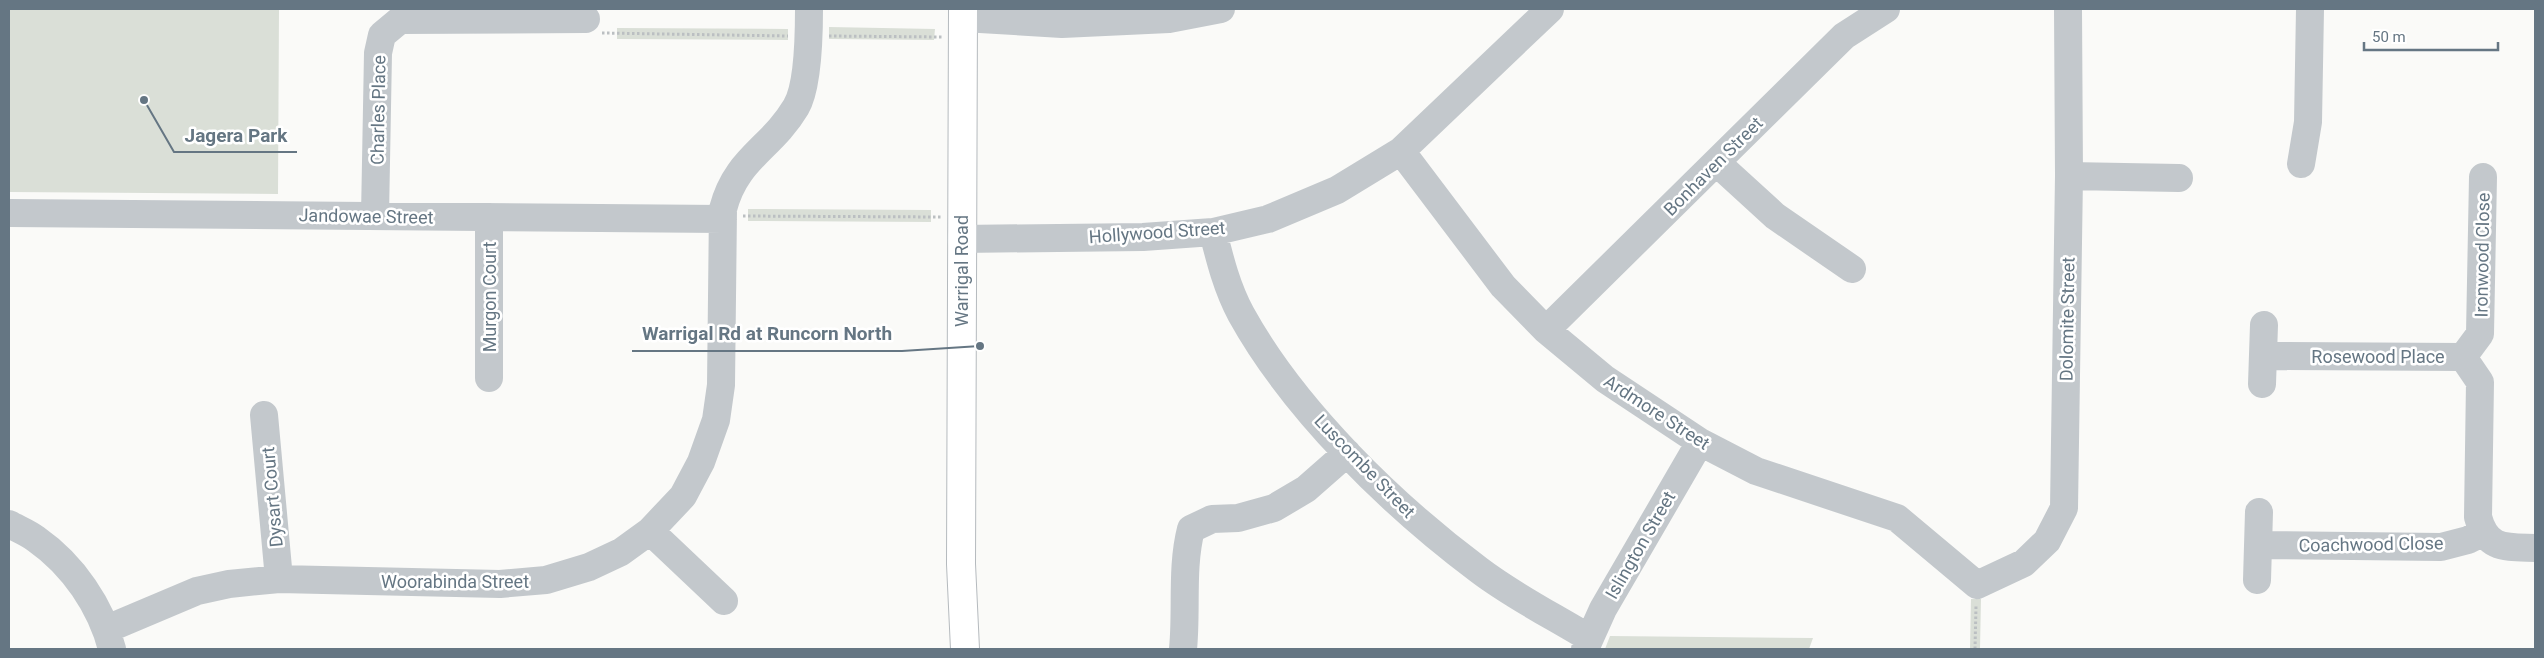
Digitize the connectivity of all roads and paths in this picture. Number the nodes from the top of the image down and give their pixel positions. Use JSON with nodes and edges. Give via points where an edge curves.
{"nodes":[{"id":1,"x":809,"y":9,"type":"edge"},
{"id":2,"x":1221,"y":9,"type":"edge"},
{"id":3,"x":1550,"y":9,"type":"edge"},
{"id":4,"x":1886,"y":9,"type":"edge"},
{"id":5,"x":2068,"y":9,"type":"edge"},
{"id":6,"x":2310,"y":9,"type":"edge"},
{"id":7,"x":586,"y":19,"type":"joint"},
{"id":8,"x":963,"y":22,"type":"edge"},
{"id":9,"x":809,"y":36,"type":"junction"},
{"id":10,"x":1401,"y":151,"type":"junction"},
{"id":11,"x":1717,"y":162,"type":"junction"},
{"id":12,"x":2301,"y":164,"type":"dead end"},
{"id":13,"x":2069,"y":176,"type":"junction"},
{"id":14,"x":2483,"y":177,"type":"dead end"},
{"id":15,"x":2179,"y":178,"type":"dead end"},
{"id":16,"x":9,"y":213,"type":"edge"},
{"id":17,"x":375,"y":216,"type":"junction"},
{"id":18,"x":489,"y":217,"type":"junction"},
{"id":19,"x":723,"y":220,"type":"junction"},
{"id":20,"x":960,"y":228,"type":"junction"},
{"id":21,"x":1213,"y":232,"type":"junction"},
{"id":22,"x":1852,"y":269,"type":"dead end"},
{"id":23,"x":2264,"y":325,"type":"dead end"},
{"id":24,"x":1546,"y":330,"type":"junction"},
{"id":25,"x":2263,"y":356,"type":"junction"},
{"id":26,"x":2463,"y":357,"type":"junction"},
{"id":27,"x":489,"y":378,"type":"dead end"},
{"id":28,"x":2262,"y":384,"type":"dead end"},
{"id":29,"x":264,"y":414,"type":"dead end"},
{"id":30,"x":1700,"y":442,"type":"junction"},
{"id":31,"x":1347,"y":453,"type":"junction"},
{"id":32,"x":2259,"y":512,"type":"dead end"},
{"id":33,"x":9,"y":524,"type":"edge"},
{"id":34,"x":650,"y":531,"type":"junction"},
{"id":35,"x":2482,"y":533,"type":"junction"},
{"id":36,"x":2258,"y":545,"type":"junction"},
{"id":37,"x":2535,"y":548,"type":"edge"},
{"id":38,"x":960,"y":564,"type":"junction"},
{"id":39,"x":279,"y":579,"type":"junction"},
{"id":40,"x":2257,"y":580,"type":"dead end"},
{"id":41,"x":1977,"y":585,"type":"junction"},
{"id":42,"x":724,"y":601,"type":"dead end"},
{"id":43,"x":110,"y":639,"type":"edge"},
{"id":44,"x":1587,"y":644,"type":"edge"},
{"id":45,"x":952,"y":649,"type":"edge"},
{"id":46,"x":965,"y":649,"type":"edge"},
{"id":47,"x":1183,"y":649,"type":"edge"},
{"id":48,"x":1975,"y":649,"type":"edge"}],
"edges":[{"from":1,"to":9,"type":"street","name":"Woorabinda Street"},
{"from":2,"to":8,"type":"street","via":[[1169,19],[1062,24]]},
{"from":3,"to":10,"type":"street","name":"Hollywood Street"},
{"from":4,"to":11,"type":"street","name":"Bonhaven Street","via":[[1844,36]]},
{"from":5,"to":13,"type":"street","name":"Dolomite Street"},
{"from":6,"to":12,"type":"street","via":[[2308,122]]},
{"from":7,"to":9,"type":"path","via":[[602,33]]},
{"from":7,"to":17,"type":"street","name":"Charles Place","via":[[400,20],[382,35],[378,53]]},
{"from":8,"to":9,"type":"path","via":[[882,35]]},
{"from":8,"to":20,"type":"main road","name":"Warrigal Road"},
{"from":9,"to":19,"type":"street","name":"Woorabinda Street","via":[[797,105],[782,128],[738,171],[728,191]]},
{"from":10,"to":21,"type":"street","name":"Hollywood Street","via":[[1337,190],[1268,219]]},
{"from":10,"to":24,"type":"street","name":"Ardmore Street","via":[[1504,286]]},
{"from":11,"to":22,"type":"street","via":[[1775,216]]},
{"from":11,"to":24,"type":"street","name":"Bonhaven Street"},
{"from":13,"to":15,"type":"street"},
{"from":13,"to":41,"type":"street","name":"Dolomite Street","via":[[2064,508],[2047,541],[2024,563]]},
{"from":14,"to":26,"type":"street","name":"Ironwood Close","via":[[2480,334]]},
{"from":16,"to":17,"type":"street","name":"Jandowae Street"},
{"from":17,"to":18,"type":"street","name":"Jandowae Street"},
{"from":18,"to":19,"type":"street","name":"Jandowae Street"},
{"from":18,"to":27,"type":"street","name":"Murgon Court"},
{"from":19,"to":20,"type":"path","via":[[743,216]]},
{"from":19,"to":34,"type":"street","name":"Woorabinda Street","via":[[721,385],[716,420],[701,462],[683,496]]},
{"from":20,"to":21,"type":"street","name":"Hollywood Street","via":[[1143,237]]},
{"from":20,"to":38,"type":"main road","name":"Warrigal Road"},
{"from":21,"to":31,"type":"street","name":"Luscombe Street","via":[[1222,270],[1241,314],[1282,378]]},
{"from":23,"to":25,"type":"street"},
{"from":24,"to":30,"type":"street","name":"Ardmore Street","via":[[1605,379]]},
{"from":25,"to":26,"type":"street","name":"Rosewood Place"},
{"from":25,"to":28,"type":"street"},
{"from":26,"to":35,"type":"street","name":"Rosewood Place","via":[[2480,382],[2478,517]]},
{"from":29,"to":39,"type":"street","name":"Dysart Court"},
{"from":30,"to":41,"type":"street","name":"Ardmore Street","via":[[1756,471],[1896,518]]},
{"from":30,"to":44,"type":"street","name":"Islington Street","via":[[1603,608]]},
{"from":31,"to":44,"type":"street","name":"Luscombe Street","via":[[1407,512],[1481,571]]},
{"from":31,"to":47,"type":"street","via":[[1306,489],[1274,508],[1238,518],[1212,519],[1191,530],[1185,553]]},
{"from":32,"to":36,"type":"street"},
{"from":33,"to":43,"type":"street","via":[[36,538],[62,561],[86,590]]},
{"from":34,"to":39,"type":"street","name":"Woorabinda Street","via":[[622,552],[546,580],[500,584]]},
{"from":34,"to":42,"type":"street"},
{"from":35,"to":36,"type":"street","name":"Coachwood Close","via":[[2441,547]]},
{"from":35,"to":37,"type":"street","via":[[2495,544]]},
{"from":36,"to":40,"type":"street"},
{"from":38,"to":45,"type":"main road","name":"Warrigal Road"},
{"from":38,"to":46,"type":"main road","name":"Warrigal Road"},
{"from":39,"to":43,"type":"street","name":"Woorabinda Street","via":[[197,591]]},
{"from":41,"to":48,"type":"path"}]}
